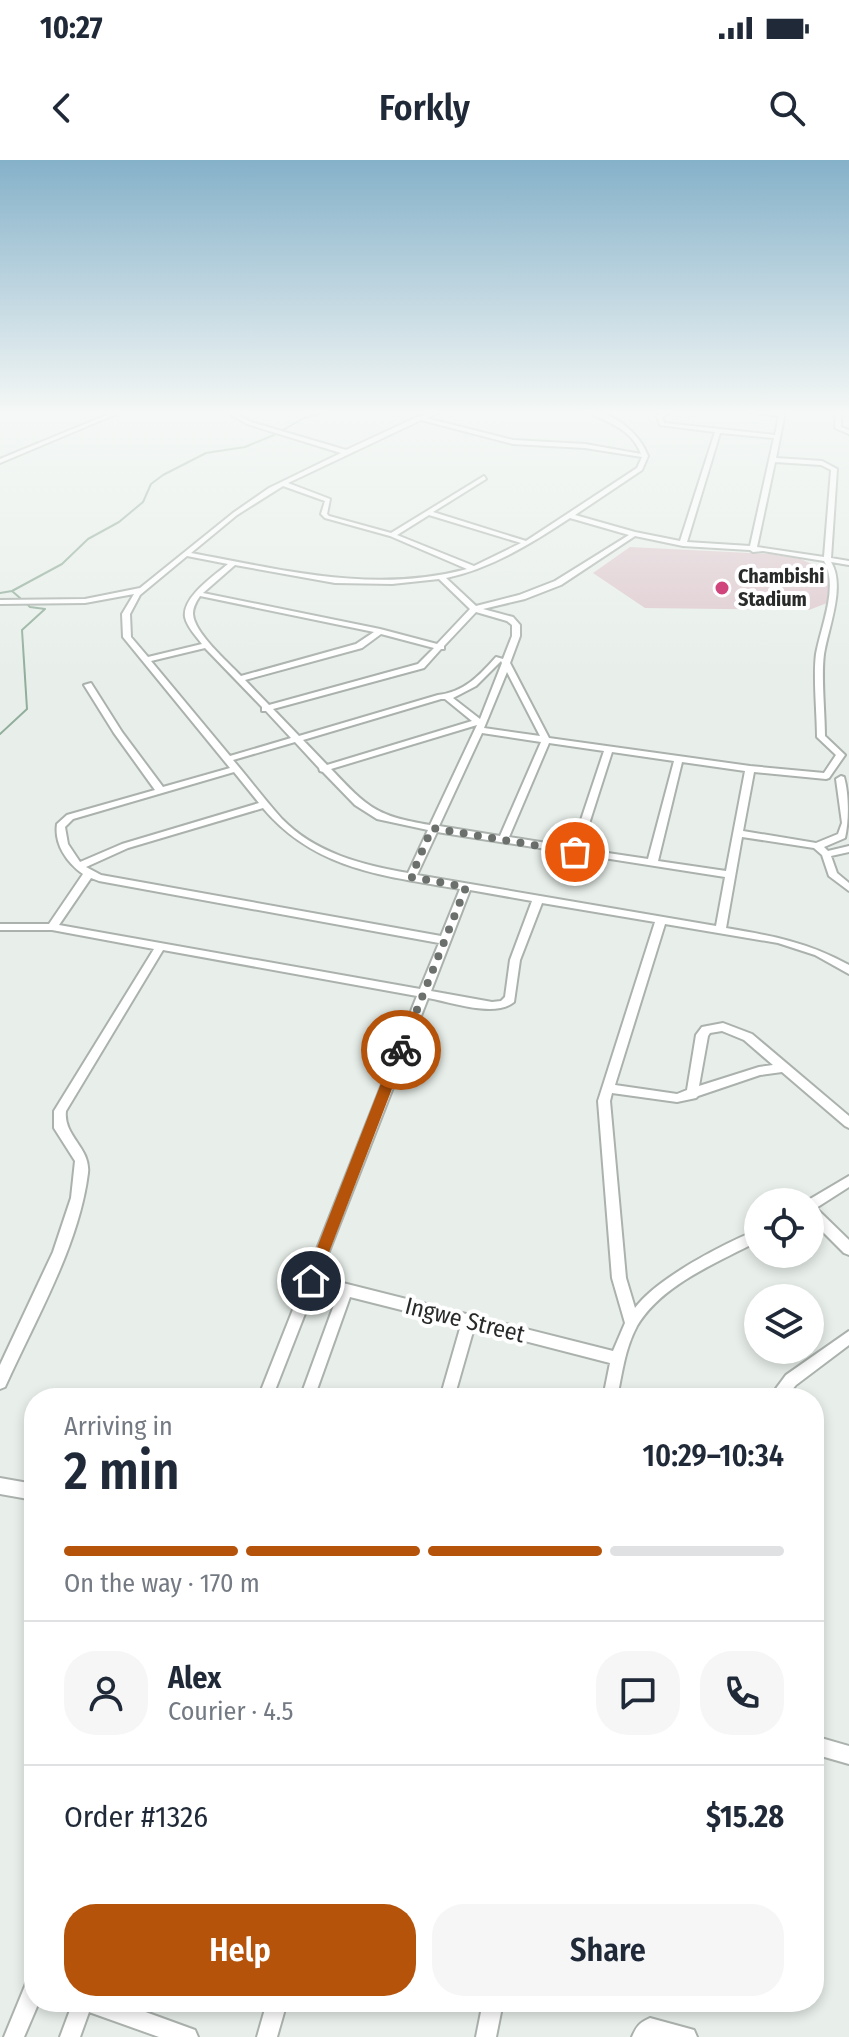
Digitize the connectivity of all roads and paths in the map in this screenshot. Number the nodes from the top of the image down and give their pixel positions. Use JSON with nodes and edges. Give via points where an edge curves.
{"nodes":[{"id":1,"x":256,"y":500,"type":"edge"},
{"id":2,"x":327,"y":500,"type":"edge"},
{"id":3,"x":450,"y":500,"type":"edge"},
{"id":4,"x":596,"y":500,"type":"edge"},
{"id":5,"x":697,"y":500,"type":"edge"},
{"id":6,"x":765,"y":500,"type":"edge"},
{"id":7,"x":832,"y":500,"type":"edge"},
{"id":8,"x":429,"y":513,"type":"junction"},
{"id":9,"x":572,"y":516,"type":"junction"},
{"id":10,"x":634,"y":534,"type":"junction"},
{"id":11,"x":392,"y":535,"type":"junction"},
{"id":12,"x":527,"y":543,"type":"junction"},
{"id":13,"x":683,"y":544,"type":"junction"},
{"id":14,"x":753,"y":550,"type":"junction"},
{"id":15,"x":185,"y":554,"type":"junction"},
{"id":16,"x":827,"y":561,"type":"junction"},
{"id":17,"x":233,"y":563,"type":"junction"},
{"id":18,"x":849,"y":563,"type":"edge"},
{"id":19,"x":474,"y":569,"type":"junction"},
{"id":20,"x":441,"y":577,"type":"junction"},
{"id":21,"x":141,"y":590,"type":"junction"},
{"id":22,"x":199,"y":594,"type":"junction"},
{"id":23,"x":0,"y":602,"type":"edge"},
{"id":24,"x":474,"y":609,"type":"junction"},
{"id":25,"x":380,"y":631,"type":"junction"},
{"id":26,"x":207,"y":645,"type":"junction"},
{"id":27,"x":441,"y":647,"type":"junction"},
{"id":28,"x":145,"y":660,"type":"junction"},
{"id":29,"x":502,"y":660,"type":"junction"},
{"id":30,"x":238,"y":679,"type":"junction"},
{"id":31,"x":88,"y":685,"type":"dead end"},
{"id":32,"x":448,"y":698,"type":"junction"},
{"id":33,"x":265,"y":709,"type":"junction"},
{"id":34,"x":479,"y":726,"type":"junction"},
{"id":35,"x":293,"y":739,"type":"junction"},
{"id":36,"x":546,"y":740,"type":"junction"},
{"id":37,"x":609,"y":749,"type":"junction"},
{"id":38,"x":679,"y":758,"type":"junction"},
{"id":39,"x":228,"y":759,"type":"junction"},
{"id":40,"x":236,"y":769,"type":"junction"},
{"id":41,"x":323,"y":769,"type":"junction"},
{"id":42,"x":750,"y":769,"type":"junction"},
{"id":43,"x":826,"y":776,"type":"junction"},
{"id":44,"x":845,"y":780,"type":"edge"},
{"id":45,"x":160,"y":790,"type":"junction"},
{"id":46,"x":265,"y":804,"type":"junction"},
{"id":47,"x":432,"y":828,"type":"junction"},
{"id":48,"x":737,"y":833,"type":"junction"},
{"id":49,"x":503,"y":840,"type":"junction"},
{"id":50,"x":849,"y":849,"type":"edge"},
{"id":51,"x":821,"y":850,"type":"junction"},
{"id":52,"x":575,"y":852,"type":"junction"},
{"id":53,"x":652,"y":864,"type":"junction"},
{"id":54,"x":78,"y":867,"type":"junction"},
{"id":55,"x":88,"y":875,"type":"junction"},
{"id":56,"x":730,"y":875,"type":"junction"},
{"id":57,"x":411,"y":877,"type":"junction"},
{"id":58,"x":466,"y":887,"type":"junction"},
{"id":59,"x":849,"y":888,"type":"edge"},
{"id":60,"x":538,"y":899,"type":"junction"},
{"id":61,"x":661,"y":920,"type":"junction"},
{"id":62,"x":0,"y":927,"type":"edge"},
{"id":63,"x":52,"y":927,"type":"junction"},
{"id":64,"x":721,"y":929,"type":"junction"},
{"id":65,"x":444,"y":940,"type":"junction"},
{"id":66,"x":160,"y":947,"type":"junction"},
{"id":67,"x":849,"y":970,"type":"edge"},
{"id":68,"x":424,"y":993,"type":"junction"},
{"id":69,"x":782,"y":1068,"type":"junction"},
{"id":70,"x":607,"y":1088,"type":"junction"},
{"id":71,"x":692,"y":1095,"type":"junction"},
{"id":72,"x":849,"y":1123,"type":"edge"},
{"id":73,"x":849,"y":1181,"type":"edge"},
{"id":74,"x":824,"y":1198,"type":"edge"},
{"id":75,"x":824,"y":1223,"type":"edge"},
{"id":76,"x":744,"y":1243,"type":"edge"},
{"id":77,"x":849,"y":1249,"type":"edge"},
{"id":78,"x":311,"y":1281,"type":"junction"},
{"id":79,"x":346,"y":1290,"type":"junction"},
{"id":80,"x":469,"y":1320,"type":"junction"},
{"id":81,"x":632,"y":1323,"type":"junction"},
{"id":82,"x":849,"y":1337,"type":"edge"},
{"id":83,"x":618,"y":1359,"type":"junction"},
{"id":84,"x":0,"y":1382,"type":"edge"},
{"id":85,"x":269,"y":1388,"type":"edge"},
{"id":86,"x":311,"y":1388,"type":"edge"},
{"id":87,"x":450,"y":1388,"type":"edge"},
{"id":88,"x":612,"y":1388,"type":"edge"},
{"id":89,"x":784,"y":1388,"type":"edge"},
{"id":90,"x":0,"y":1486,"type":"edge"},
{"id":91,"x":24,"y":1490,"type":"edge"},
{"id":92,"x":824,"y":1748,"type":"edge"},
{"id":93,"x":849,"y":1755,"type":"edge"},
{"id":94,"x":24,"y":2012,"type":"edge"},
{"id":95,"x":81,"y":2012,"type":"edge"},
{"id":96,"x":115,"y":2012,"type":"edge"},
{"id":97,"x":274,"y":2012,"type":"edge"},
{"id":98,"x":491,"y":2012,"type":"edge"},
{"id":99,"x":14,"y":2037,"type":"edge"},
{"id":100,"x":70,"y":2037,"type":"edge"},
{"id":101,"x":188,"y":2037,"type":"edge"},
{"id":102,"x":267,"y":2037,"type":"edge"},
{"id":103,"x":486,"y":2037,"type":"edge"},
{"id":104,"x":642,"y":2037,"type":"edge"},
{"id":105,"x":687,"y":2037,"type":"edge"}],
"edges":[{"from":1,"to":15,"type":"street"},
{"from":2,"to":11,"type":"street","via":[[327,517]]},
{"from":3,"to":8,"type":"street"},
{"from":4,"to":9,"type":"street"},
{"from":5,"to":13,"type":"street"},
{"from":6,"to":14,"type":"street"},
{"from":7,"to":16,"type":"street"},
{"from":8,"to":11,"type":"street"},
{"from":8,"to":12,"type":"street"},
{"from":9,"to":10,"type":"street"},
{"from":9,"to":12,"type":"street"},
{"from":10,"to":13,"type":"street"},
{"from":10,"to":24,"type":"street","via":[[558,583]]},
{"from":11,"to":19,"type":"street"},
{"from":12,"to":19,"type":"street"},
{"from":13,"to":14,"type":"street"},
{"from":14,"to":16,"type":"street"},
{"from":15,"to":17,"type":"street"},
{"from":15,"to":21,"type":"street"},
{"from":16,"to":18,"type":"street"},
{"from":16,"to":43,"type":"street","via":[[833,571],[830,618],[819,662],[821,737],[841,755]]},
{"from":17,"to":20,"type":"street","via":[[347,582]]},
{"from":17,"to":22,"type":"street"},
{"from":19,"to":20,"type":"street"},
{"from":20,"to":24,"type":"street"},
{"from":21,"to":23,"type":"street","via":[[85,601]]},
{"from":21,"to":28,"type":"street","via":[[126,614],[125,630]]},
{"from":22,"to":25,"type":"street"},
{"from":22,"to":26,"type":"street","via":[[188,614]]},
{"from":24,"to":27,"type":"street"},
{"from":24,"to":29,"type":"street","via":[[516,625],[516,636]]},
{"from":25,"to":27,"type":"street"},
{"from":25,"to":30,"type":"street","via":[[359,646]]},
{"from":26,"to":28,"type":"street"},
{"from":26,"to":30,"type":"street"},
{"from":27,"to":33,"type":"street","via":[[421,666]]},
{"from":28,"to":39,"type":"street"},
{"from":29,"to":32,"type":"street"},
{"from":29,"to":34,"type":"street"},
{"from":29,"to":36,"type":"street"},
{"from":30,"to":33,"type":"street"},
{"from":31,"to":45,"type":"street"},
{"from":32,"to":34,"type":"street"},
{"from":32,"to":35,"type":"street"},
{"from":33,"to":35,"type":"street"},
{"from":34,"to":36,"type":"street"},
{"from":34,"to":41,"type":"street"},
{"from":34,"to":47,"type":"street"},
{"from":35,"to":39,"type":"street"},
{"from":35,"to":41,"type":"street"},
{"from":36,"to":37,"type":"street"},
{"from":36,"to":49,"type":"street"},
{"from":37,"to":38,"type":"street"},
{"from":37,"to":52,"type":"street"},
{"from":38,"to":42,"type":"street"},
{"from":38,"to":53,"type":"street"},
{"from":39,"to":40,"type":"street"},
{"from":40,"to":45,"type":"street"},
{"from":40,"to":46,"type":"street"},
{"from":41,"to":47,"type":"street","via":[[369,811]]},
{"from":42,"to":43,"type":"street"},
{"from":42,"to":48,"type":"street"},
{"from":43,"to":44,"type":"street"},
{"from":44,"to":51,"type":"street","via":[[847,823],[842,836]]},
{"from":45,"to":54,"type":"street","via":[[62,822],[64,847]]},
{"from":46,"to":54,"type":"street","via":[[125,846]]},
{"from":46,"to":57,"type":"street","via":[[289,831],[315,849],[358,866]]},
{"from":47,"to":49,"type":"street"},
{"from":47,"to":57,"type":"street"},
{"from":48,"to":51,"type":"street"},
{"from":48,"to":56,"type":"street"},
{"from":49,"to":52,"type":"street"},
{"from":50,"to":51,"type":"street"},
{"from":51,"to":59,"type":"street","via":[[833,874]]},
{"from":52,"to":53,"type":"street"},
{"from":53,"to":56,"type":"street"},
{"from":54,"to":55,"type":"street"},
{"from":55,"to":63,"type":"street"},
{"from":55,"to":65,"type":"street"},
{"from":56,"to":64,"type":"street"},
{"from":57,"to":58,"type":"street"},
{"from":58,"to":60,"type":"street"},
{"from":58,"to":65,"type":"street"},
{"from":60,"to":61,"type":"street"},
{"from":60,"to":68,"type":"street","via":[[515,960],[510,999],[504,1004]]},
{"from":61,"to":64,"type":"street"},
{"from":61,"to":70,"type":"street"},
{"from":62,"to":63,"type":"street"},
{"from":63,"to":66,"type":"street"},
{"from":64,"to":67,"type":"street","via":[[799,945]]},
{"from":65,"to":68,"type":"street"},
{"from":66,"to":68,"type":"street"},
{"from":66,"to":84,"type":"street","via":[[60,1111],[60,1131],[79,1155],[82,1170],[65,1235]]},
{"from":68,"to":78,"type":"street"},
{"from":69,"to":71,"type":"street"},
{"from":69,"to":71,"type":"street","via":[[748,1037],[714,1027],[702,1035]]},
{"from":69,"to":72,"type":"street"},
{"from":70,"to":71,"type":"street","via":[[667,1098]]},
{"from":70,"to":81,"type":"street","via":[[604,1126],[617,1263]]},
{"from":73,"to":74,"type":"street"},
{"from":75,"to":77,"type":"street"},
{"from":76,"to":81,"type":"street","via":[[668,1285]]},
{"from":78,"to":79,"type":"street","name":"Ingwe Street"},
{"from":78,"to":85,"type":"street"},
{"from":79,"to":80,"type":"street","name":"Ingwe Street"},
{"from":79,"to":86,"type":"street"},
{"from":80,"to":83,"type":"street","name":"Ingwe Street"},
{"from":80,"to":87,"type":"street"},
{"from":81,"to":83,"type":"street"},
{"from":82,"to":89,"type":"street"},
{"from":83,"to":88,"type":"street"},
{"from":90,"to":91,"type":"street"},
{"from":92,"to":93,"type":"street"},
{"from":94,"to":99,"type":"street"},
{"from":95,"to":100,"type":"street"},
{"from":96,"to":101,"type":"street"},
{"from":97,"to":102,"type":"street"},
{"from":98,"to":103,"type":"street"},
{"from":104,"to":105,"type":"street","via":[[650,2028]]}]}
